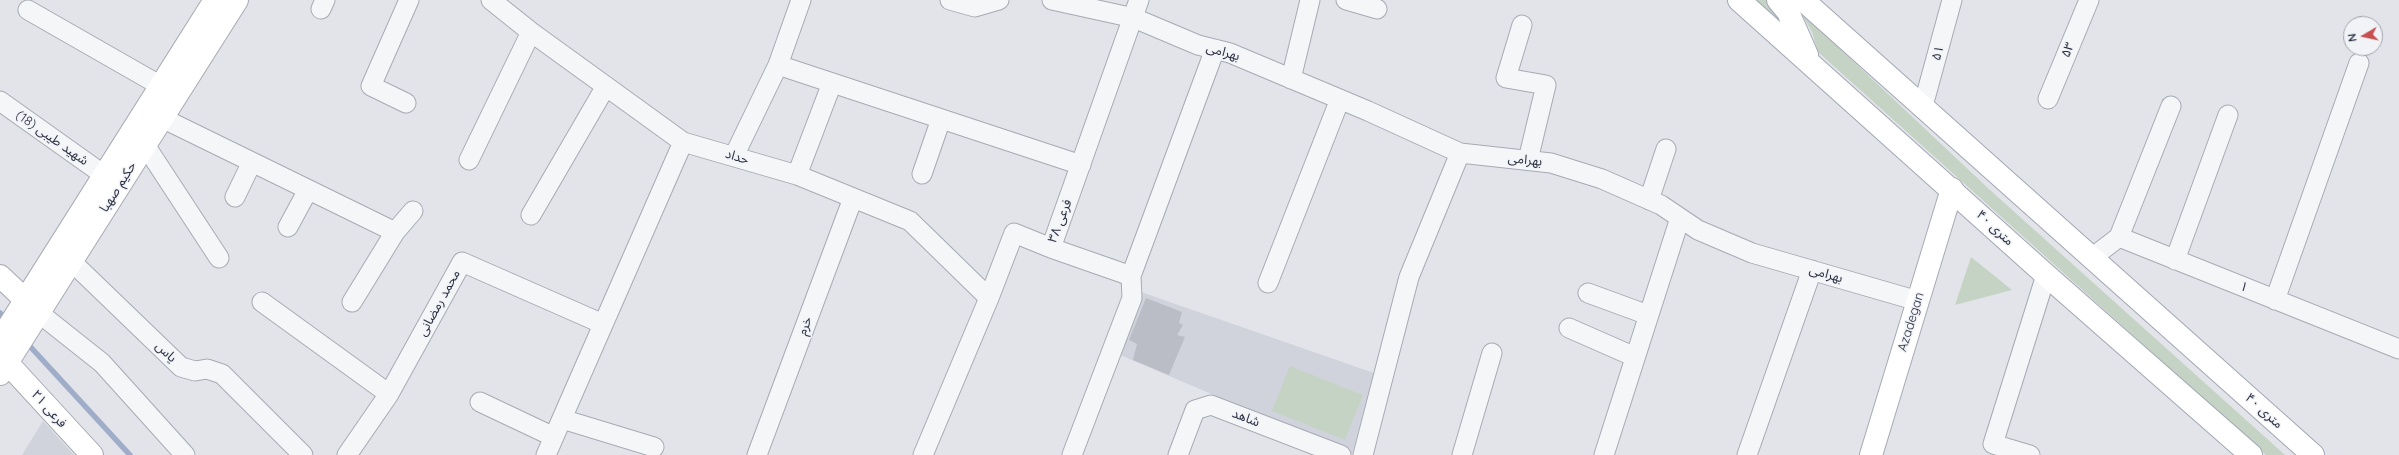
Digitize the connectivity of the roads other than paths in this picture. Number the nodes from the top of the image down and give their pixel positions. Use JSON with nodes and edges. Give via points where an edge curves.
{"nodes":[{"id":1,"x":236,"y":0,"type":"edge"},
{"id":2,"x":409,"y":0,"type":"edge"},
{"id":3,"x":491,"y":0,"type":"edge"},
{"id":4,"x":801,"y":0,"type":"edge"},
{"id":5,"x":950,"y":0,"type":"edge"},
{"id":6,"x":998,"y":0,"type":"edge"},
{"id":7,"x":1052,"y":0,"type":"edge"},
{"id":8,"x":1139,"y":0,"type":"edge"},
{"id":9,"x":1310,"y":0,"type":"edge"},
{"id":10,"x":1346,"y":0,"type":"edge"},
{"id":11,"x":1739,"y":0,"type":"edge"},
{"id":12,"x":1778,"y":0,"type":"edge"},
{"id":13,"x":1803,"y":0,"type":"edge"},
{"id":14,"x":1952,"y":0,"type":"edge"},
{"id":15,"x":2089,"y":0,"type":"edge"},
{"id":16,"x":211,"y":1,"type":"edge"},
{"id":17,"x":28,"y":10,"type":"dead end"},
{"id":18,"x":1377,"y":10,"type":"dead end"},
{"id":19,"x":1134,"y":18,"type":"junction"},
{"id":20,"x":1522,"y":25,"type":"dead end"},
{"id":21,"x":531,"y":32,"type":"junction"},
{"id":22,"x":1215,"y":49,"type":"junction"},
{"id":23,"x":2359,"y":63,"type":"dead end"},
{"id":24,"x":1812,"y":64,"type":"junction"},
{"id":25,"x":778,"y":65,"type":"junction"},
{"id":26,"x":1291,"y":79,"type":"junction"},
{"id":27,"x":832,"y":83,"type":"junction"},
{"id":28,"x":161,"y":86,"type":"junction"},
{"id":29,"x":606,"y":86,"type":"junction"},
{"id":30,"x":1340,"y":99,"type":"junction"},
{"id":31,"x":2048,"y":99,"type":"dead end"},
{"id":32,"x":0,"y":101,"type":"edge"},
{"id":33,"x":406,"y":103,"type":"dead end"},
{"id":34,"x":1923,"y":106,"type":"junction"},
{"id":35,"x":2171,"y":106,"type":"dead end"},
{"id":36,"x":2228,"y":115,"type":"dead end"},
{"id":37,"x":162,"y":118,"type":"junction"},
{"id":38,"x":941,"y":119,"type":"junction"},
{"id":39,"x":683,"y":142,"type":"junction"},
{"id":40,"x":145,"y":145,"type":"junction"},
{"id":41,"x":1666,"y":149,"type":"dead end"},
{"id":42,"x":1460,"y":153,"type":"junction"},
{"id":43,"x":734,"y":156,"type":"junction"},
{"id":44,"x":469,"y":160,"type":"dead end"},
{"id":45,"x":1528,"y":160,"type":"junction"},
{"id":46,"x":252,"y":162,"type":"junction"},
{"id":47,"x":1081,"y":165,"type":"junction"},
{"id":48,"x":922,"y":174,"type":"dead end"},
{"id":49,"x":104,"y":175,"type":"junction"},
{"id":50,"x":797,"y":175,"type":"junction"},
{"id":51,"x":1952,"y":188,"type":"junction"},
{"id":52,"x":308,"y":190,"type":"junction"},
{"id":53,"x":235,"y":197,"type":"dead end"},
{"id":54,"x":853,"y":198,"type":"junction"},
{"id":55,"x":1649,"y":200,"type":"junction"},
{"id":56,"x":413,"y":211,"type":"dead end"},
{"id":57,"x":531,"y":215,"type":"dead end"},
{"id":58,"x":1680,"y":218,"type":"junction"},
{"id":59,"x":288,"y":227,"type":"dead end"},
{"id":60,"x":395,"y":232,"type":"junction"},
{"id":61,"x":2119,"y":237,"type":"junction"},
{"id":62,"x":1051,"y":248,"type":"junction"},
{"id":63,"x":219,"y":258,"type":"dead end"},
{"id":64,"x":2093,"y":258,"type":"junction"},
{"id":65,"x":2175,"y":260,"type":"junction"},
{"id":66,"x":71,"y":261,"type":"junction"},
{"id":67,"x":1812,"y":270,"type":"junction"},
{"id":68,"x":2046,"y":275,"type":"junction"},
{"id":69,"x":0,"y":276,"type":"edge"},
{"id":70,"x":1131,"y":276,"type":"junction"},
{"id":71,"x":1268,"y":283,"type":"dead end"},
{"id":72,"x":1588,"y":292,"type":"dead end"},
{"id":73,"x":989,"y":298,"type":"junction"},
{"id":74,"x":2275,"y":300,"type":"junction"},
{"id":75,"x":1918,"y":301,"type":"junction"},
{"id":76,"x":262,"y":302,"type":"dead end"},
{"id":77,"x":352,"y":302,"type":"dead end"},
{"id":78,"x":28,"y":313,"type":"junction"},
{"id":79,"x":1648,"y":315,"type":"junction"},
{"id":80,"x":603,"y":324,"type":"junction"},
{"id":81,"x":1569,"y":328,"type":"dead end"},
{"id":82,"x":2399,"y":349,"type":"edge"},
{"id":83,"x":4,"y":352,"type":"edge"},
{"id":84,"x":1492,"y":353,"type":"dead end"},
{"id":85,"x":1635,"y":357,"type":"junction"},
{"id":86,"x":389,"y":394,"type":"junction"},
{"id":87,"x":480,"y":402,"type":"dead end"},
{"id":88,"x":562,"y":418,"type":"junction"},
{"id":89,"x":554,"y":437,"type":"junction"},
{"id":90,"x":654,"y":447,"type":"dead end"},
{"id":91,"x":92,"y":455,"type":"edge"},
{"id":92,"x":185,"y":455,"type":"edge"},
{"id":93,"x":304,"y":455,"type":"edge"},
{"id":94,"x":347,"y":455,"type":"edge"},
{"id":95,"x":546,"y":455,"type":"edge"},
{"id":96,"x":757,"y":455,"type":"edge"},
{"id":97,"x":923,"y":455,"type":"edge"},
{"id":98,"x":1072,"y":455,"type":"edge"},
{"id":99,"x":1178,"y":455,"type":"edge"},
{"id":100,"x":1341,"y":455,"type":"edge"},
{"id":101,"x":1363,"y":455,"type":"edge"},
{"id":102,"x":1462,"y":455,"type":"edge"},
{"id":103,"x":1604,"y":455,"type":"edge"},
{"id":104,"x":1747,"y":455,"type":"edge"},
{"id":105,"x":1871,"y":455,"type":"edge"},
{"id":106,"x":2030,"y":455,"type":"edge"},
{"id":107,"x":2251,"y":455,"type":"edge"},
{"id":108,"x":2313,"y":455,"type":"edge"}],
"edges":[{"from":1,"to":37,"type":"main road","name":"حکیم صهبا"},
{"from":2,"to":33,"type":"street","via":[[371,86]]},
{"from":3,"to":21,"type":"street","name":"حداد"},
{"from":4,"to":25,"type":"street"},
{"from":5,"to":6,"type":"street","via":[[975,7]]},
{"from":7,"to":19,"type":"street","name":"بهرامی"},
{"from":8,"to":19,"type":"street","name":"فرعی ۳۸"},
{"from":9,"to":26,"type":"street"},
{"from":10,"to":18,"type":"street"},
{"from":11,"to":24,"type":"main road","name":"۴۰ متری"},
{"from":12,"to":24,"type":"main road","via":[[1788,12],[1797,37]]},
{"from":13,"to":34,"type":"main road","name":"۴۰ متری"},
{"from":14,"to":34,"type":"street","name":"۵۱"},
{"from":15,"to":31,"type":"street","name":"۵۳"},
{"from":16,"to":28,"type":"main road","name":"حکیم صهبا"},
{"from":17,"to":28,"type":"street"},
{"from":19,"to":22,"type":"street","name":"بهرامی","via":[[1198,45]]},
{"from":19,"to":47,"type":"street","name":"فرعی ۳۸"},
{"from":20,"to":45,"type":"street","via":[[1506,78],[1546,85]]},
{"from":21,"to":29,"type":"street","name":"حداد"},
{"from":21,"to":44,"type":"street"},
{"from":22,"to":26,"type":"street","name":"بهرامی"},
{"from":22,"to":70,"type":"street"},
{"from":23,"to":74,"type":"street"},
{"from":24,"to":51,"type":"main road","name":"۴۰ متری"},
{"from":25,"to":27,"type":"street"},
{"from":25,"to":43,"type":"street"},
{"from":26,"to":30,"type":"street","name":"بهرامی"},
{"from":27,"to":38,"type":"street"},
{"from":27,"to":50,"type":"street"},
{"from":28,"to":49,"type":"main road","name":"حکیم صهبا"},
{"from":29,"to":39,"type":"street","name":"حداد"},
{"from":29,"to":57,"type":"street"},
{"from":30,"to":42,"type":"street","name":"بهرامی"},
{"from":30,"to":71,"type":"street"},
{"from":32,"to":49,"type":"street","name":"(18) شهید طیبی"},
{"from":34,"to":64,"type":"main road","name":"۴۰ متری"},
{"from":35,"to":61,"type":"street"},
{"from":36,"to":65,"type":"street"},
{"from":37,"to":40,"type":"main road","name":"حکیم صهبا"},
{"from":37,"to":46,"type":"street"},
{"from":38,"to":47,"type":"street"},
{"from":38,"to":48,"type":"street"},
{"from":39,"to":43,"type":"street","name":"حداد"},
{"from":39,"to":80,"type":"street"},
{"from":40,"to":63,"type":"street"},
{"from":40,"to":66,"type":"main road","name":"حکیم صهبا"},
{"from":41,"to":55,"type":"street"},
{"from":42,"to":45,"type":"street","name":"بهرامی"},
{"from":42,"to":101,"type":"street","via":[[1409,278]]},
{"from":43,"to":50,"type":"street","name":"حداد"},
{"from":45,"to":55,"type":"street","name":"بهرامی","via":[[1551,162],[1602,179]]},
{"from":46,"to":52,"type":"street"},
{"from":46,"to":53,"type":"street"},
{"from":47,"to":62,"type":"street","name":"فرعی ۳۸"},
{"from":49,"to":78,"type":"main road","name":"حکیم صهبا"},
{"from":50,"to":54,"type":"street","name":"حداد"},
{"from":51,"to":68,"type":"main road","name":"۴۰ متری"},
{"from":51,"to":75,"type":"main road","name":"Azadegan"},
{"from":52,"to":59,"type":"street"},
{"from":52,"to":60,"type":"street"},
{"from":54,"to":73,"type":"street","name":"حداد","via":[[910,221]]},
{"from":54,"to":96,"type":"street","name":"خرم"},
{"from":55,"to":58,"type":"street","name":"بهرامی"},
{"from":56,"to":60,"type":"street"},
{"from":58,"to":67,"type":"street","name":"بهرامی","via":[[1698,230],[1752,253]]},
{"from":58,"to":79,"type":"street"},
{"from":60,"to":77,"type":"street"},
{"from":61,"to":64,"type":"street"},
{"from":61,"to":65,"type":"street","name":"۱"},
{"from":62,"to":70,"type":"street"},
{"from":62,"to":73,"type":"street","name":"فرعی ۳۸","via":[[1014,233]]},
{"from":64,"to":108,"type":"main road","name":"۴۰ متری"},
{"from":65,"to":74,"type":"street","name":"۱"},
{"from":66,"to":78,"type":"main road","name":"حکیم صهبا"},
{"from":66,"to":93,"type":"street","name":"یاس","via":[[181,367],[195,371],[207,369],[222,374]]},
{"from":67,"to":75,"type":"street","name":"بهرامی"},
{"from":67,"to":104,"type":"street"},
{"from":68,"to":106,"type":"street","via":[[1993,444]]},
{"from":68,"to":107,"type":"main road","name":"۴۰ متری"},
{"from":69,"to":78,"type":"main road"},
{"from":70,"to":98,"type":"street","via":[[1132,298]]},
{"from":72,"to":79,"type":"street"},
{"from":73,"to":97,"type":"street","name":"فرعی ۳۸"},
{"from":74,"to":82,"type":"street","name":"۱"},
{"from":75,"to":105,"type":"main road","name":"Azadegan"},
{"from":76,"to":86,"type":"street"},
{"from":78,"to":83,"type":"main road","name":"حکیم صهبا"},
{"from":78,"to":92,"type":"street","via":[[102,363]]},
{"from":79,"to":85,"type":"street"},
{"from":80,"to":86,"type":"street","name":"محمد رمضانی","via":[[462,262]]},
{"from":80,"to":88,"type":"street"},
{"from":81,"to":85,"type":"street"},
{"from":83,"to":91,"type":"main road","name":"فرعی ۲۱"},
{"from":84,"to":102,"type":"street"},
{"from":85,"to":103,"type":"street"},
{"from":86,"to":94,"type":"street","name":"محمد رمضانی"},
{"from":87,"to":89,"type":"street"},
{"from":88,"to":89,"type":"street"},
{"from":88,"to":90,"type":"street"},
{"from":89,"to":95,"type":"street"},
{"from":99,"to":100,"type":"street","name":"شاهد","via":[[1196,410],[1211,405]]}]}
